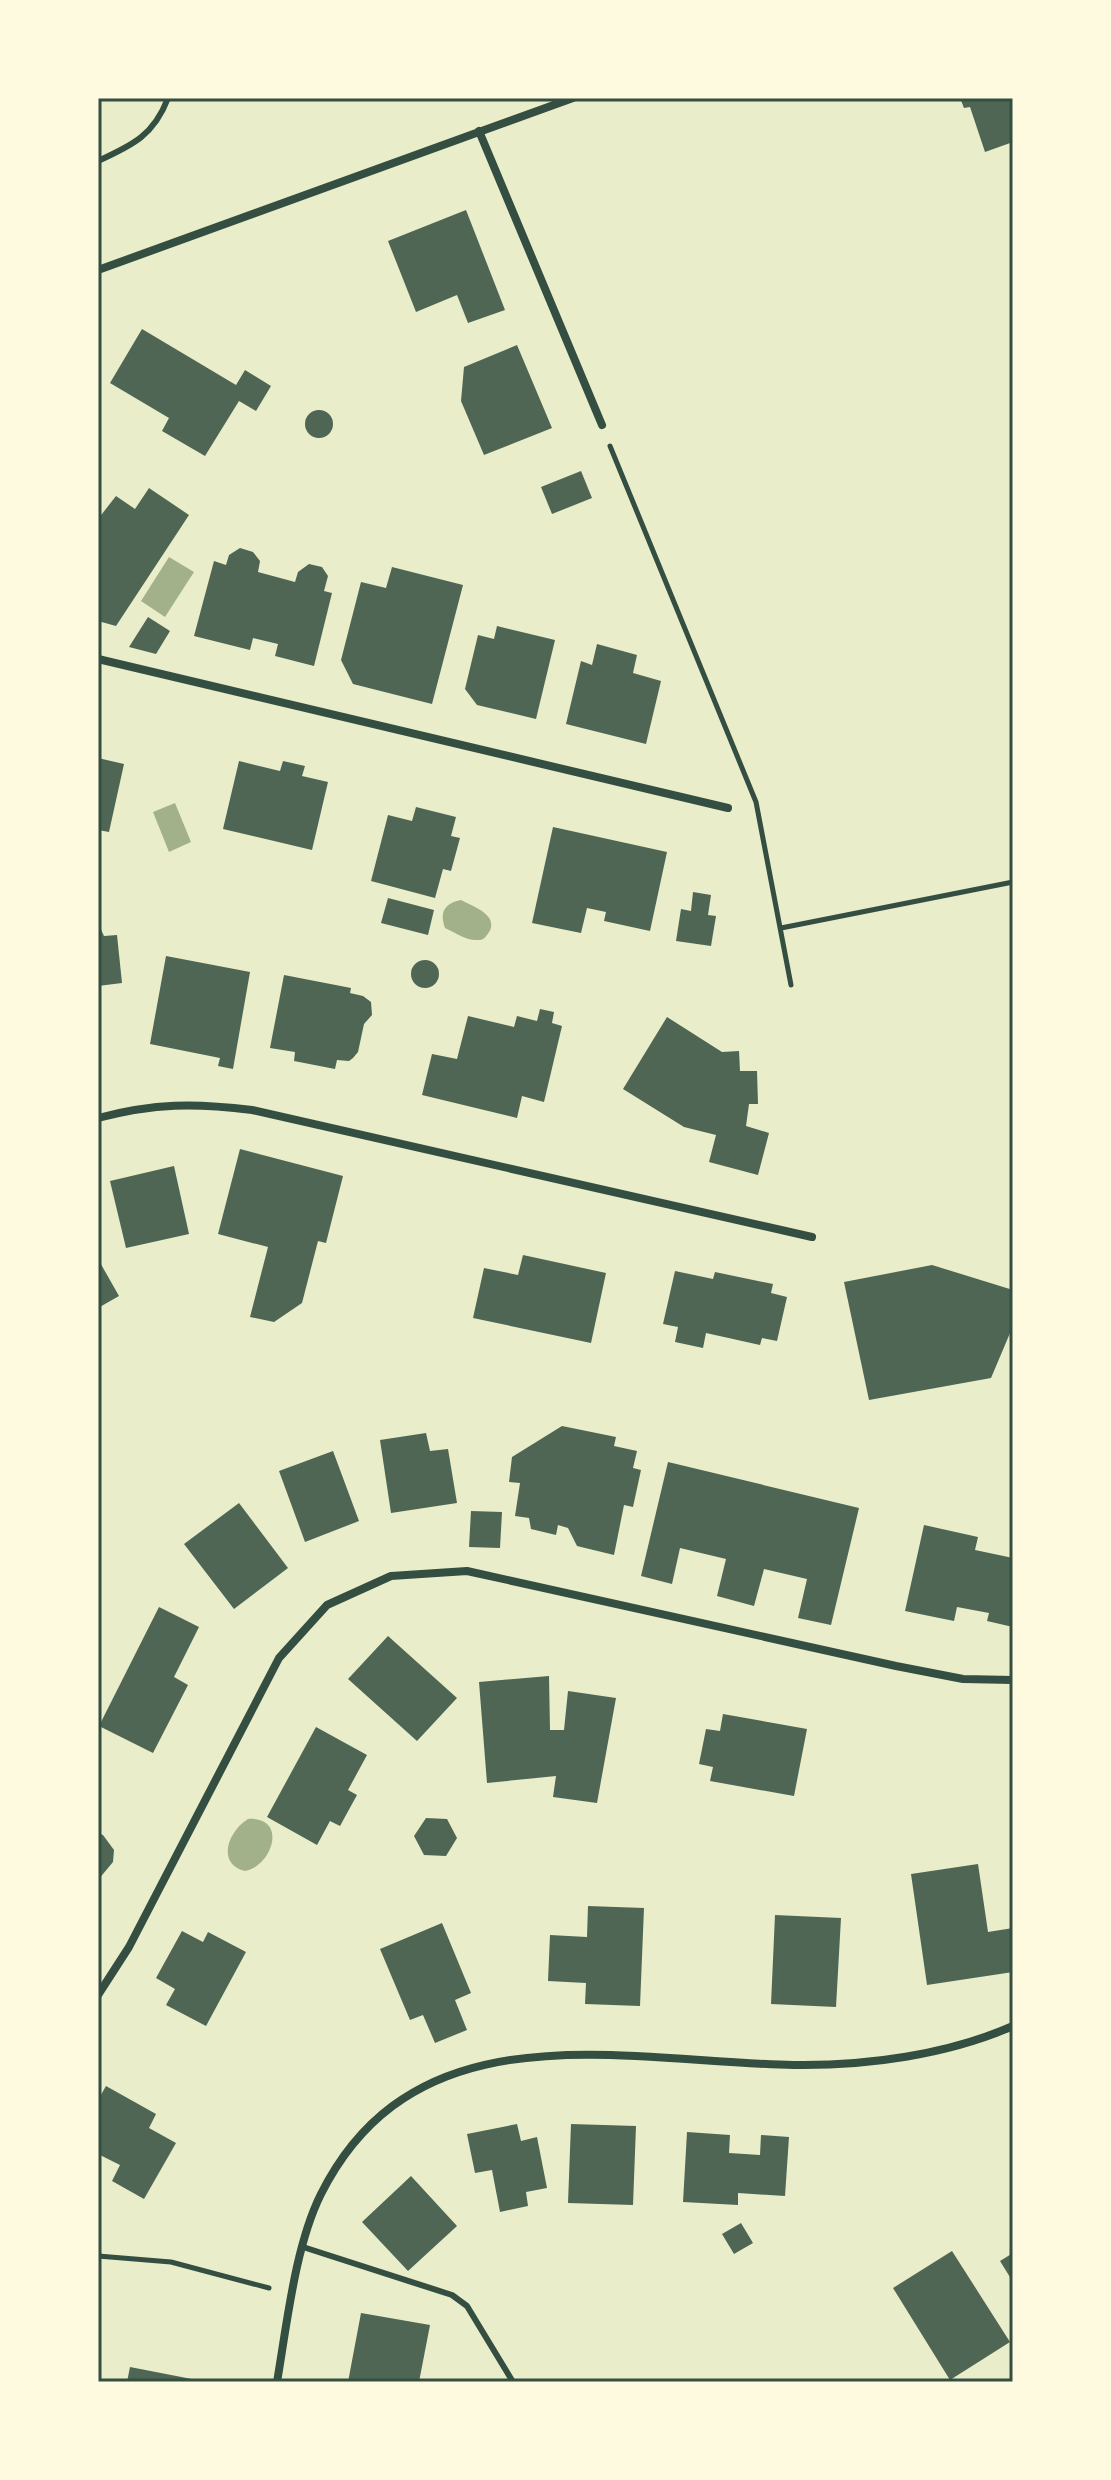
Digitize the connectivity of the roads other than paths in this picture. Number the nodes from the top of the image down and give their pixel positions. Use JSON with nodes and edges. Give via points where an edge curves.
{"nodes":[{"id":1,"x":168,"y":98,"type":"edge"},
{"id":2,"x":573,"y":98,"type":"edge"},
{"id":3,"x":479,"y":131,"type":"junction"},
{"id":4,"x":98,"y":161,"type":"edge"},
{"id":5,"x":98,"y":270,"type":"edge"},
{"id":6,"x":602,"y":425,"type":"road end"},
{"id":7,"x":98,"y":659,"type":"edge"},
{"id":8,"x":728,"y":808,"type":"dead end"},
{"id":9,"x":98,"y":1118,"type":"edge"},
{"id":10,"x":812,"y":1237,"type":"dead end"},
{"id":11,"x":1013,"y":1680,"type":"edge"},
{"id":12,"x":98,"y":1995,"type":"edge"},
{"id":13,"x":1013,"y":2026,"type":"edge"},
{"id":14,"x":303,"y":2247,"type":"junction"},
{"id":15,"x":277,"y":2382,"type":"edge"},
{"id":16,"x":513,"y":2382,"type":"edge"}],
"edges":[{"from":1,"to":4,"type":"lane","via":[[160,119],[135,144]]},
{"from":2,"to":3,"type":"street"},
{"from":3,"to":5,"type":"street"},
{"from":3,"to":6,"type":"street"},
{"from":7,"to":8,"type":"street"},
{"from":9,"to":10,"type":"street","via":[[137,1108],[195,1104],[252,1110]]},
{"from":11,"to":12,"type":"street","via":[[963,1679],[896,1666],[467,1571],[391,1576],[327,1605],[279,1658],[129,1947]]},
{"from":13,"to":14,"type":"street","via":[[984,2039],[886,2060],[795,2065],[564,2054],[501,2060],[440,2077],[387,2107],[346,2151],[320,2196]]},
{"from":14,"to":15,"type":"street"},
{"from":14,"to":16,"type":"lane","via":[[452,2295],[467,2306]]}]}
